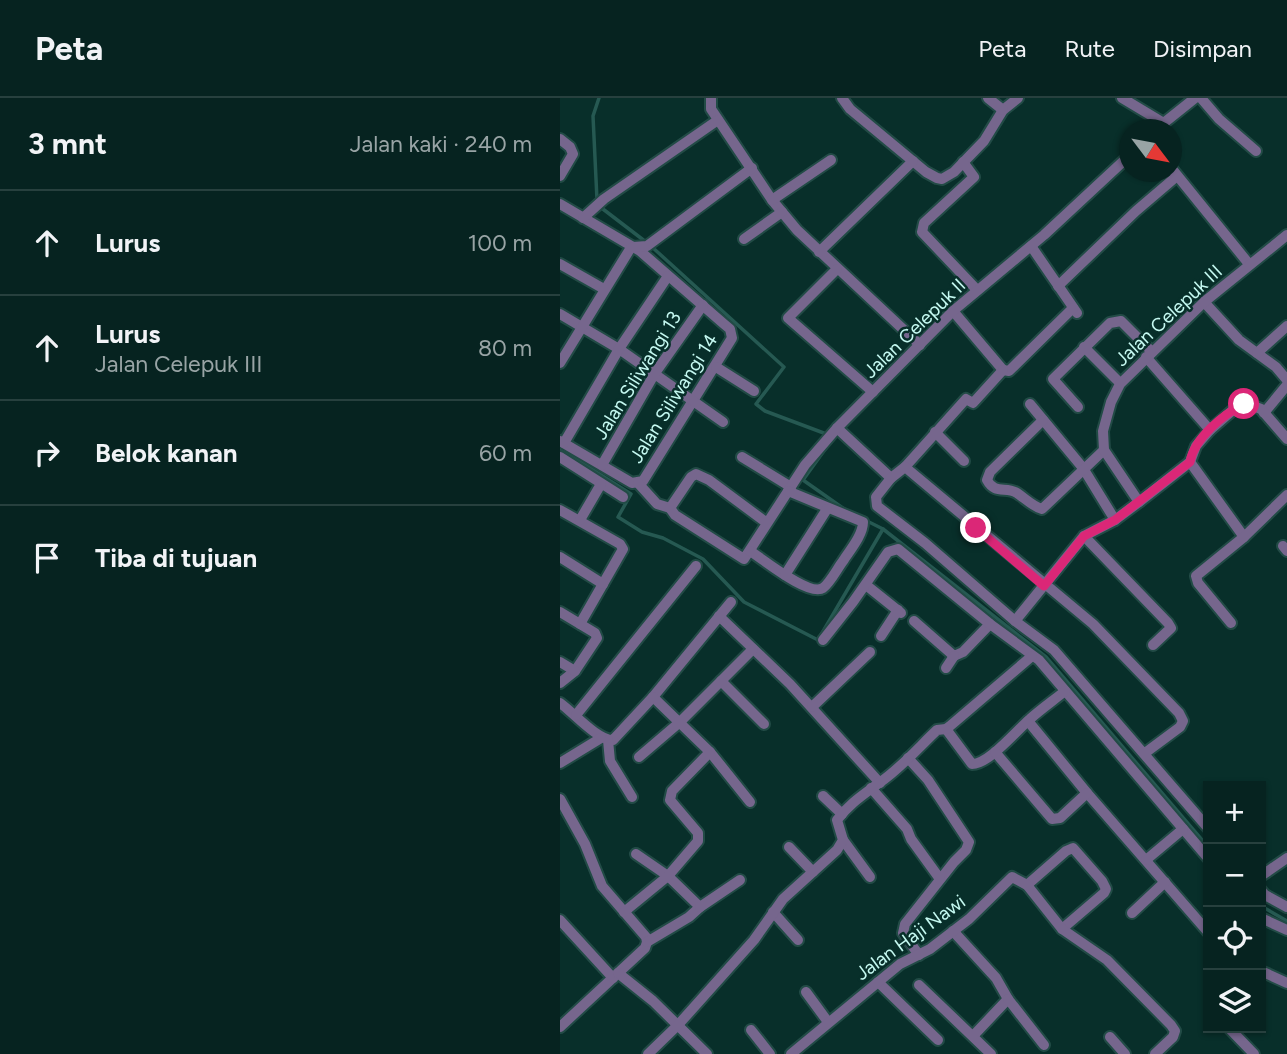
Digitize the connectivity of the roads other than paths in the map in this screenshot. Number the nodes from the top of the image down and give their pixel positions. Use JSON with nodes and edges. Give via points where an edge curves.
{"nodes":[{"id":1,"x":711,"y":98,"type":"edge"},
{"id":2,"x":842,"y":98,"type":"edge"},
{"id":3,"x":988,"y":98,"type":"edge"},
{"id":4,"x":1018,"y":98,"type":"edge"},
{"id":5,"x":1122,"y":98,"type":"edge"},
{"id":6,"x":1198,"y":98,"type":"edge"},
{"id":7,"x":1003,"y":110,"type":"junction"},
{"id":8,"x":1150,"y":119,"type":"edge"},
{"id":9,"x":1169,"y":119,"type":"edge"},
{"id":10,"x":718,"y":120,"type":"junction"},
{"id":11,"x":560,"y":139,"type":"edge"},
{"id":12,"x":1255,"y":151,"type":"dead end"},
{"id":13,"x":831,"y":160,"type":"dead end"},
{"id":14,"x":913,"y":161,"type":"junction"},
{"id":15,"x":963,"y":162,"type":"junction"},
{"id":16,"x":1119,"y":164,"type":"edge"},
{"id":17,"x":752,"y":168,"type":"junction"},
{"id":18,"x":560,"y":176,"type":"edge"},
{"id":19,"x":1165,"y":182,"type":"edge"},
{"id":20,"x":1182,"y":182,"type":"edge"},
{"id":21,"x":772,"y":200,"type":"junction"},
{"id":22,"x":560,"y":204,"type":"edge"},
{"id":23,"x":782,"y":212,"type":"junction"},
{"id":24,"x":587,"y":214,"type":"junction"},
{"id":25,"x":1287,"y":235,"type":"edge"},
{"id":26,"x":744,"y":239,"type":"dead end"},
{"id":27,"x":1031,"y":246,"type":"junction"},
{"id":28,"x":634,"y":247,"type":"junction"},
{"id":29,"x":819,"y":252,"type":"junction"},
{"id":30,"x":560,"y":264,"type":"edge"},
{"id":31,"x":1250,"y":264,"type":"junction"},
{"id":32,"x":837,"y":269,"type":"junction"},
{"id":33,"x":668,"y":276,"type":"junction"},
{"id":34,"x":1058,"y":286,"type":"junction"},
{"id":35,"x":604,"y":289,"type":"junction"},
{"id":36,"x":977,"y":290,"type":"junction"},
{"id":37,"x":1204,"y":302,"type":"junction"},
{"id":38,"x":703,"y":305,"type":"junction"},
{"id":39,"x":953,"y":311,"type":"junction"},
{"id":40,"x":560,"y":314,"type":"edge"},
{"id":41,"x":581,"y":326,"type":"junction"},
{"id":42,"x":1287,"y":326,"type":"edge"},
{"id":43,"x":920,"y":345,"type":"junction"},
{"id":44,"x":1084,"y":347,"type":"junction"},
{"id":45,"x":619,"y":349,"type":"junction"},
{"id":46,"x":1257,"y":353,"type":"junction"},
{"id":47,"x":1149,"y":354,"type":"junction"},
{"id":48,"x":560,"y":363,"type":"edge"},
{"id":49,"x":716,"y":367,"type":"junction"},
{"id":50,"x":1003,"y":370,"type":"junction"},
{"id":51,"x":655,"y":373,"type":"junction"},
{"id":52,"x":1117,"y":380,"type":"dead end"},
{"id":53,"x":1287,"y":380,"type":"edge"},
{"id":54,"x":1287,"y":385,"type":"edge"},
{"id":55,"x":754,"y":391,"type":"dead end"},
{"id":56,"x":873,"y":392,"type":"junction"},
{"id":57,"x":692,"y":400,"type":"junction"},
{"id":58,"x":1031,"y":404,"type":"dead end"},
{"id":59,"x":1078,"y":407,"type":"dead end"},
{"id":60,"x":1264,"y":413,"type":"junction"},
{"id":61,"x":1043,"y":420,"type":"junction"},
{"id":62,"x":723,"y":422,"type":"dead end"},
{"id":63,"x":836,"y":429,"type":"junction"},
{"id":64,"x":1210,"y":430,"type":"junction"},
{"id":65,"x":935,"y":432,"type":"junction"},
{"id":66,"x":1287,"y":439,"type":"edge"},
{"id":67,"x":562,"y":442,"type":"edge"},
{"id":68,"x":1104,"y":450,"type":"junction"},
{"id":69,"x":560,"y":457,"type":"edge"},
{"id":70,"x":742,"y":457,"type":"dead end"},
{"id":71,"x":964,"y":461,"type":"dead end"},
{"id":72,"x":1190,"y":462,"type":"junction"},
{"id":73,"x":601,"y":465,"type":"junction"},
{"id":74,"x":905,"y":467,"type":"junction"},
{"id":75,"x":1083,"y":468,"type":"junction"},
{"id":76,"x":891,"y":478,"type":"junction"},
{"id":77,"x":640,"y":482,"type":"junction"},
{"id":78,"x":601,"y":484,"type":"junction"},
{"id":79,"x":789,"y":489,"type":"junction"},
{"id":80,"x":1287,"y":495,"type":"edge"},
{"id":81,"x":623,"y":497,"type":"dead end"},
{"id":82,"x":1139,"y":502,"type":"junction"},
{"id":83,"x":670,"y":508,"type":"junction"},
{"id":84,"x":827,"y":509,"type":"junction"},
{"id":85,"x":561,"y":512,"type":"edge"},
{"id":86,"x":579,"y":520,"type":"junction"},
{"id":87,"x":1115,"y":520,"type":"junction"},
{"id":88,"x":767,"y":523,"type":"junction"},
{"id":89,"x":1084,"y":536,"type":"junction"},
{"id":90,"x":1244,"y":537,"type":"junction"},
{"id":91,"x":750,"y":551,"type":"junction"},
{"id":92,"x":560,"y":557,"type":"edge"},
{"id":93,"x":696,"y":566,"type":"dead end"},
{"id":94,"x":785,"y":575,"type":"junction"},
{"id":95,"x":603,"y":584,"type":"junction"},
{"id":96,"x":866,"y":585,"type":"junction"},
{"id":97,"x":1044,"y":586,"type":"junction"},
{"id":98,"x":731,"y":603,"type":"dead end"},
{"id":99,"x":560,"y":612,"type":"edge"},
{"id":100,"x":719,"y":616,"type":"junction"},
{"id":101,"x":914,"y":621,"type":"dead end"},
{"id":102,"x":1015,"y":621,"type":"junction"},
{"id":103,"x":1231,"y":623,"type":"dead end"},
{"id":104,"x":580,"y":624,"type":"junction"},
{"id":105,"x":989,"y":624,"type":"junction"},
{"id":106,"x":881,"y":636,"type":"dead end"},
{"id":107,"x":823,"y":640,"type":"dead end"},
{"id":108,"x":1153,"y":645,"type":"dead end"},
{"id":109,"x":753,"y":649,"type":"junction"},
{"id":110,"x":1053,"y":650,"type":"junction"},
{"id":111,"x":870,"y":652,"type":"dead end"},
{"id":112,"x":954,"y":656,"type":"junction"},
{"id":113,"x":1038,"y":658,"type":"junction"},
{"id":114,"x":560,"y":662,"type":"edge"},
{"id":115,"x":946,"y":668,"type":"dead end"},
{"id":116,"x":575,"y":671,"type":"junction"},
{"id":117,"x":721,"y":681,"type":"junction"},
{"id":118,"x":560,"y":683,"type":"edge"},
{"id":119,"x":1065,"y":691,"type":"junction"},
{"id":120,"x":653,"y":697,"type":"junction"},
{"id":121,"x":560,"y":703,"type":"edge"},
{"id":122,"x":812,"y":707,"type":"junction"},
{"id":123,"x":576,"y":715,"type":"junction"},
{"id":124,"x":1028,"y":720,"type":"junction"},
{"id":125,"x":680,"y":722,"type":"junction"},
{"id":126,"x":764,"y":724,"type":"dead end"},
{"id":127,"x":946,"y":729,"type":"junction"},
{"id":128,"x":604,"y":739,"type":"junction"},
{"id":129,"x":710,"y":752,"type":"junction"},
{"id":130,"x":995,"y":752,"type":"junction"},
{"id":131,"x":1145,"y":753,"type":"junction"},
{"id":132,"x":639,"y":757,"type":"dead end"},
{"id":133,"x":908,"y":758,"type":"junction"},
{"id":134,"x":560,"y":763,"type":"edge"},
{"id":135,"x":875,"y":786,"type":"junction"},
{"id":136,"x":1087,"y":793,"type":"junction"},
{"id":137,"x":824,"y":796,"type":"dead end"},
{"id":138,"x":632,"y":797,"type":"dead end"},
{"id":139,"x":560,"y":799,"type":"edge"},
{"id":140,"x":750,"y":802,"type":"dead end"},
{"id":141,"x":842,"y":814,"type":"junction"},
{"id":142,"x":1203,"y":822,"type":"edge"},
{"id":143,"x":1183,"y":829,"type":"junction"},
{"id":144,"x":843,"y":840,"type":"junction"},
{"id":145,"x":789,"y":847,"type":"dead end"},
{"id":146,"x":1203,"y":852,"type":"edge"},
{"id":147,"x":636,"y":854,"type":"dead end"},
{"id":148,"x":1287,"y":858,"type":"edge"},
{"id":149,"x":1146,"y":860,"type":"junction"},
{"id":150,"x":813,"y":872,"type":"junction"},
{"id":151,"x":1266,"y":873,"type":"edge"},
{"id":152,"x":667,"y":876,"type":"junction"},
{"id":153,"x":870,"y":877,"type":"dead end"},
{"id":154,"x":940,"y":879,"type":"junction"},
{"id":155,"x":740,"y":880,"type":"dead end"},
{"id":156,"x":1165,"y":882,"type":"junction"},
{"id":157,"x":1027,"y":885,"type":"junction"},
{"id":158,"x":1266,"y":896,"type":"edge"},
{"id":159,"x":1271,"y":901,"type":"junction"},
{"id":160,"x":700,"y":907,"type":"junction"},
{"id":161,"x":1287,"y":907,"type":"edge"},
{"id":162,"x":1266,"y":910,"type":"edge"},
{"id":163,"x":624,"y":912,"type":"junction"},
{"id":164,"x":773,"y":912,"type":"junction"},
{"id":165,"x":1132,"y":913,"type":"dead end"},
{"id":166,"x":1266,"y":919,"type":"edge"},
{"id":167,"x":560,"y":920,"type":"edge"},
{"id":168,"x":1203,"y":926,"type":"edge"},
{"id":169,"x":1062,"y":929,"type":"junction"},
{"id":170,"x":1287,"y":930,"type":"edge"},
{"id":171,"x":953,"y":931,"type":"junction"},
{"id":172,"x":798,"y":940,"type":"dead end"},
{"id":173,"x":647,"y":942,"type":"junction"},
{"id":174,"x":919,"y":955,"type":"junction"},
{"id":175,"x":1266,"y":973,"type":"edge"},
{"id":176,"x":615,"y":975,"type":"junction"},
{"id":177,"x":878,"y":982,"type":"junction"},
{"id":178,"x":1287,"y":983,"type":"edge"},
{"id":179,"x":919,"y":985,"type":"dead end"},
{"id":180,"x":806,"y":992,"type":"dead end"},
{"id":181,"x":1008,"y":999,"type":"junction"},
{"id":182,"x":828,"y":1022,"type":"junction"},
{"id":183,"x":678,"y":1025,"type":"junction"},
{"id":184,"x":560,"y":1027,"type":"edge"},
{"id":185,"x":751,"y":1030,"type":"dead end"},
{"id":186,"x":1234,"y":1033,"type":"edge"},
{"id":187,"x":973,"y":1036,"type":"junction"},
{"id":188,"x":1110,"y":1037,"type":"dead end"},
{"id":189,"x":939,"y":1040,"type":"dead end"},
{"id":190,"x":1044,"y":1045,"type":"dead end"},
{"id":191,"x":648,"y":1054,"type":"edge"},
{"id":192,"x":707,"y":1054,"type":"edge"},
{"id":193,"x":770,"y":1054,"type":"edge"},
{"id":194,"x":791,"y":1054,"type":"edge"},
{"id":195,"x":991,"y":1054,"type":"edge"},
{"id":196,"x":1125,"y":1054,"type":"edge"},
{"id":197,"x":1156,"y":1054,"type":"edge"},
{"id":198,"x":1254,"y":1054,"type":"edge"}],
"edges":[{"from":1,"to":10,"type":"street"},
{"from":2,"to":14,"type":"street"},
{"from":3,"to":7,"type":"street"},
{"from":4,"to":7,"type":"street"},
{"from":5,"to":8,"type":"street"},
{"from":6,"to":9,"type":"street"},
{"from":6,"to":12,"type":"street"},
{"from":7,"to":15,"type":"street","via":[[984,141]]},
{"from":10,"to":17,"type":"street"},
{"from":10,"to":24,"type":"street"},
{"from":11,"to":18,"type":"street","via":[[570,147],[572,158]]},
{"from":13,"to":21,"type":"street"},
{"from":14,"to":15,"type":"street","via":[[942,179]]},
{"from":14,"to":29,"type":"street"},
{"from":15,"to":36,"type":"street","via":[[974,177],[921,227]]},
{"from":16,"to":27,"type":"street","name":"Jalan Celepuk II"},
{"from":17,"to":21,"type":"street"},
{"from":17,"to":28,"type":"street","via":[[647,246]]},
{"from":19,"to":34,"type":"street"},
{"from":20,"to":31,"type":"street"},
{"from":21,"to":23,"type":"street"},
{"from":22,"to":24,"type":"street"},
{"from":23,"to":26,"type":"street"},
{"from":23,"to":29,"type":"street"},
{"from":24,"to":28,"type":"street"},
{"from":25,"to":31,"type":"street","name":"Jalan Celepuk III"},
{"from":27,"to":34,"type":"street"},
{"from":27,"to":36,"type":"street","name":"Jalan Celepuk II"},
{"from":28,"to":33,"type":"street"},
{"from":28,"to":35,"type":"street"},
{"from":29,"to":32,"type":"street"},
{"from":30,"to":35,"type":"street"},
{"from":31,"to":37,"type":"street","name":"Jalan Celepuk III"},
{"from":32,"to":43,"type":"street"},
{"from":32,"to":56,"type":"street","via":[[788,318]]},
{"from":33,"to":38,"type":"street"},
{"from":33,"to":45,"type":"street"},
{"from":34,"to":50,"type":"street","via":[[1075,311],[1009,372]]},
{"from":35,"to":41,"type":"street"},
{"from":36,"to":39,"type":"street","name":"Jalan Celepuk II"},
{"from":37,"to":46,"type":"street"},
{"from":37,"to":47,"type":"street","name":"Jalan Celepuk III"},
{"from":38,"to":49,"type":"street","name":"Jalan Siliwangi 14","via":[[732,333]]},
{"from":38,"to":51,"type":"street","name":"Jalan Siliwangi 13"},
{"from":39,"to":43,"type":"street","name":"Jalan Celepuk II"},
{"from":39,"to":50,"type":"street"},
{"from":40,"to":41,"type":"street"},
{"from":41,"to":45,"type":"street"},
{"from":41,"to":48,"type":"street"},
{"from":42,"to":46,"type":"street"},
{"from":43,"to":56,"type":"street","name":"Jalan Celepuk II"},
{"from":44,"to":47,"type":"street","via":[[1117,320]]},
{"from":44,"to":52,"type":"street"},
{"from":44,"to":59,"type":"street","via":[[1053,379]]},
{"from":45,"to":51,"type":"street"},
{"from":45,"to":67,"type":"street"},
{"from":46,"to":53,"type":"street"},
{"from":47,"to":64,"type":"street"},
{"from":47,"to":68,"type":"street","name":"Jalan Celepuk III","via":[[1119,384],[1103,431]]},
{"from":49,"to":55,"type":"street"},
{"from":49,"to":57,"type":"street","name":"Jalan Siliwangi 14"},
{"from":50,"to":65,"type":"street","via":[[973,404],[966,399]]},
{"from":51,"to":57,"type":"street"},
{"from":51,"to":73,"type":"street","name":"Jalan Siliwangi 13"},
{"from":54,"to":60,"type":"street"},
{"from":56,"to":63,"type":"street","name":"Jalan Celepuk II"},
{"from":57,"to":62,"type":"street"},
{"from":57,"to":77,"type":"street","name":"Jalan Siliwangi 14"},
{"from":58,"to":61,"type":"street"},
{"from":60,"to":64,"type":"street","via":[[1244,404]]},
{"from":60,"to":66,"type":"street"},
{"from":61,"to":75,"type":"street"},
{"from":61,"to":75,"type":"street","via":[[990,472],[987,480],[991,487],[1016,492],[1042,509]]},
{"from":63,"to":76,"type":"street"},
{"from":63,"to":79,"type":"street","name":"Jalan Celepuk II"},
{"from":64,"to":72,"type":"street"},
{"from":65,"to":71,"type":"street"},
{"from":65,"to":74,"type":"street"},
{"from":67,"to":73,"type":"street"},
{"from":68,"to":75,"type":"street"},
{"from":68,"to":82,"type":"street"},
{"from":69,"to":78,"type":"street"},
{"from":70,"to":79,"type":"street"},
{"from":72,"to":82,"type":"street"},
{"from":72,"to":90,"type":"street"},
{"from":73,"to":77,"type":"street","via":[[632,483]]},
{"from":74,"to":76,"type":"street"},
{"from":74,"to":97,"type":"street"},
{"from":75,"to":87,"type":"street"},
{"from":76,"to":102,"type":"street","via":[[876,498],[877,506]]},
{"from":77,"to":83,"type":"street","via":[[657,504]]},
{"from":78,"to":81,"type":"street"},
{"from":78,"to":86,"type":"street"},
{"from":79,"to":84,"type":"street"},
{"from":79,"to":88,"type":"street","name":"Jalan Celepuk II"},
{"from":80,"to":90,"type":"street"},
{"from":82,"to":87,"type":"street"},
{"from":83,"to":88,"type":"street","via":[[696,474]]},
{"from":83,"to":91,"type":"street","via":[[735,556],[744,559]]},
{"from":84,"to":94,"type":"street"},
{"from":84,"to":94,"type":"street","via":[[863,523],[855,541],[824,587],[810,589]]},
{"from":85,"to":86,"type":"street"},
{"from":86,"to":95,"type":"street","via":[[623,548]]},
{"from":87,"to":89,"type":"street"},
{"from":88,"to":91,"type":"street","name":"Jalan Celepuk II"},
{"from":89,"to":97,"type":"street"},
{"from":89,"to":108,"type":"street","via":[[1168,623],[1171,628]]},
{"from":90,"to":103,"type":"street","via":[[1196,576]]},
{"from":91,"to":94,"type":"street"},
{"from":92,"to":95,"type":"street"},
{"from":93,"to":123,"type":"street"},
{"from":95,"to":104,"type":"street"},
{"from":96,"to":105,"type":"street","via":[[888,552],[898,549]]},
{"from":96,"to":106,"type":"street","via":[[899,612]]},
{"from":96,"to":107,"type":"street"},
{"from":97,"to":102,"type":"street"},
{"from":97,"to":131,"type":"street","via":[[1093,624],[1182,717],[1180,727]]},
{"from":98,"to":100,"type":"street"},
{"from":99,"to":104,"type":"street"},
{"from":100,"to":109,"type":"street"},
{"from":100,"to":120,"type":"street"},
{"from":101,"to":112,"type":"street"},
{"from":102,"to":110,"type":"street"},
{"from":104,"to":116,"type":"street","via":[[597,635]]},
{"from":105,"to":112,"type":"street"},
{"from":105,"to":113,"type":"street"},
{"from":109,"to":117,"type":"street"},
{"from":109,"to":122,"type":"street"},
{"from":110,"to":113,"type":"street"},
{"from":110,"to":131,"type":"street"},
{"from":111,"to":122,"type":"street"},
{"from":112,"to":115,"type":"street"},
{"from":113,"to":119,"type":"street"},
{"from":113,"to":127,"type":"street"},
{"from":114,"to":116,"type":"street"},
{"from":116,"to":118,"type":"street"},
{"from":117,"to":125,"type":"street"},
{"from":117,"to":126,"type":"street"},
{"from":119,"to":124,"type":"street"},
{"from":119,"to":143,"type":"street"},
{"from":120,"to":125,"type":"street"},
{"from":120,"to":128,"type":"street","via":[[620,734]]},
{"from":121,"to":123,"type":"street"},
{"from":122,"to":135,"type":"street"},
{"from":123,"to":128,"type":"street"},
{"from":124,"to":130,"type":"street"},
{"from":124,"to":136,"type":"street"},
{"from":125,"to":129,"type":"street"},
{"from":125,"to":132,"type":"street"},
{"from":127,"to":130,"type":"street","via":[[972,764]]},
{"from":127,"to":133,"type":"street","via":[[937,730]]},
{"from":128,"to":134,"type":"street"},
{"from":128,"to":138,"type":"street","via":[[610,761]]},
{"from":129,"to":140,"type":"street"},
{"from":129,"to":152,"type":"street","via":[[672,792],[670,800],[698,833],[698,841]]},
{"from":130,"to":136,"type":"street","via":[[1052,819],[1060,818]]},
{"from":131,"to":142,"type":"street"},
{"from":133,"to":135,"type":"street"},
{"from":133,"to":154,"type":"street","via":[[969,842]]},
{"from":135,"to":141,"type":"street"},
{"from":135,"to":154,"type":"street"},
{"from":136,"to":149,"type":"street"},
{"from":137,"to":141,"type":"street"},
{"from":139,"to":163,"type":"street","via":[[602,886]]},
{"from":141,"to":144,"type":"street","via":[[837,820]]},
{"from":143,"to":146,"type":"street"},
{"from":143,"to":149,"type":"street"},
{"from":144,"to":150,"type":"street"},
{"from":144,"to":153,"type":"street"},
{"from":145,"to":150,"type":"street"},
{"from":147,"to":152,"type":"street"},
{"from":148,"to":151,"type":"street"},
{"from":149,"to":156,"type":"street"},
{"from":150,"to":164,"type":"street"},
{"from":152,"to":160,"type":"street"},
{"from":152,"to":163,"type":"street"},
{"from":154,"to":174,"type":"street","via":[[904,929]]},
{"from":155,"to":160,"type":"street"},
{"from":156,"to":165,"type":"street"},
{"from":156,"to":168,"type":"street"},
{"from":157,"to":169,"type":"street"},
{"from":157,"to":169,"type":"street","via":[[1073,848],[1102,881],[1104,893]]},
{"from":157,"to":171,"type":"street","name":"Jalan Haji Nawi","via":[[1009,878]]},
{"from":158,"to":159,"type":"street"},
{"from":159,"to":161,"type":"street"},
{"from":159,"to":162,"type":"street"},
{"from":160,"to":173,"type":"street"},
{"from":163,"to":173,"type":"street"},
{"from":164,"to":172,"type":"street"},
{"from":164,"to":183,"type":"street"},
{"from":166,"to":170,"type":"street"},
{"from":167,"to":176,"type":"street"},
{"from":169,"to":197,"type":"street","via":[[1107,960],[1171,1025],[1173,1037]]},
{"from":171,"to":174,"type":"street","name":"Jalan Haji Nawi"},
{"from":171,"to":181,"type":"street","via":[[996,978]]},
{"from":173,"to":176,"type":"street"},
{"from":174,"to":177,"type":"street","name":"Jalan Haji Nawi"},
{"from":175,"to":178,"type":"street"},
{"from":176,"to":183,"type":"street"},
{"from":176,"to":184,"type":"street"},
{"from":177,"to":182,"type":"street","name":"Jalan Haji Nawi"},
{"from":177,"to":189,"type":"street"},
{"from":179,"to":187,"type":"street"},
{"from":180,"to":182,"type":"street"},
{"from":181,"to":187,"type":"street"},
{"from":181,"to":190,"type":"street"},
{"from":182,"to":194,"type":"street","name":"Jalan Haji Nawi"},
{"from":183,"to":191,"type":"street"},
{"from":183,"to":192,"type":"street"},
{"from":185,"to":193,"type":"street"},
{"from":186,"to":198,"type":"street"},
{"from":187,"to":195,"type":"street"},
{"from":188,"to":196,"type":"street"}]}
